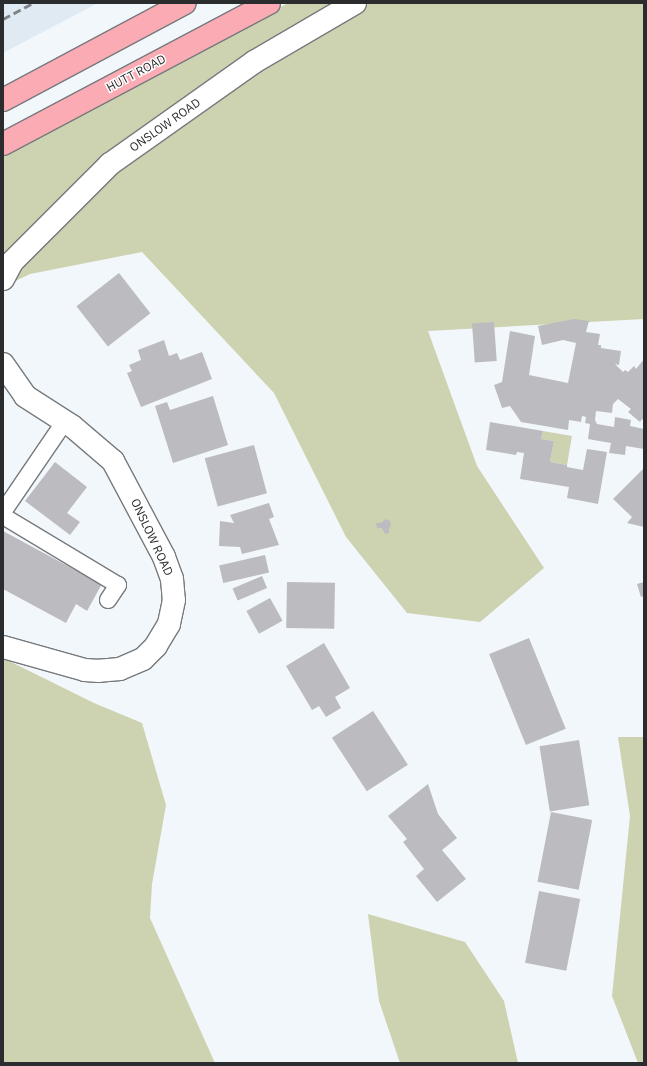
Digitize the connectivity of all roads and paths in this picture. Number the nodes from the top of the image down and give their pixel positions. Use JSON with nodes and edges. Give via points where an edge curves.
{"nodes":[{"id":1,"x":185,"y":3,"type":"edge"},
{"id":2,"x":269,"y":3,"type":"edge"},
{"id":3,"x":355,"y":3,"type":"edge"},
{"id":4,"x":3,"y":100,"type":"edge"},
{"id":5,"x":3,"y":144,"type":"edge"},
{"id":6,"x":3,"y":279,"type":"edge"},
{"id":7,"x":3,"y":364,"type":"edge"},
{"id":8,"x":65,"y":421,"type":"junction"},
{"id":9,"x":3,"y":512,"type":"edge"},
{"id":10,"x":3,"y":516,"type":"edge"},
{"id":11,"x":108,"y":600,"type":"dead end"},
{"id":12,"x":3,"y":646,"type":"edge"}],
"edges":[{"from":1,"to":4,"type":"main road"},
{"from":2,"to":5,"type":"main road","name":"HUTT ROAD"},
{"from":3,"to":6,"type":"main road","name":"ONSLOW ROAD","via":[[254,62],[110,164],[12,262]]},
{"from":7,"to":8,"type":"main road","name":"ONSLOW ROAD","via":[[25,396]]},
{"from":8,"to":9,"type":"lane"},
{"from":8,"to":12,"type":"main road","name":"ONSLOW ROAD","via":[[113,461],[139,508],[164,557],[172,579],[174,600],[171,618],[162,638],[150,652],[137,663],[120,669],[85,670]]},
{"from":10,"to":11,"type":"lane","via":[[118,585]]}]}
